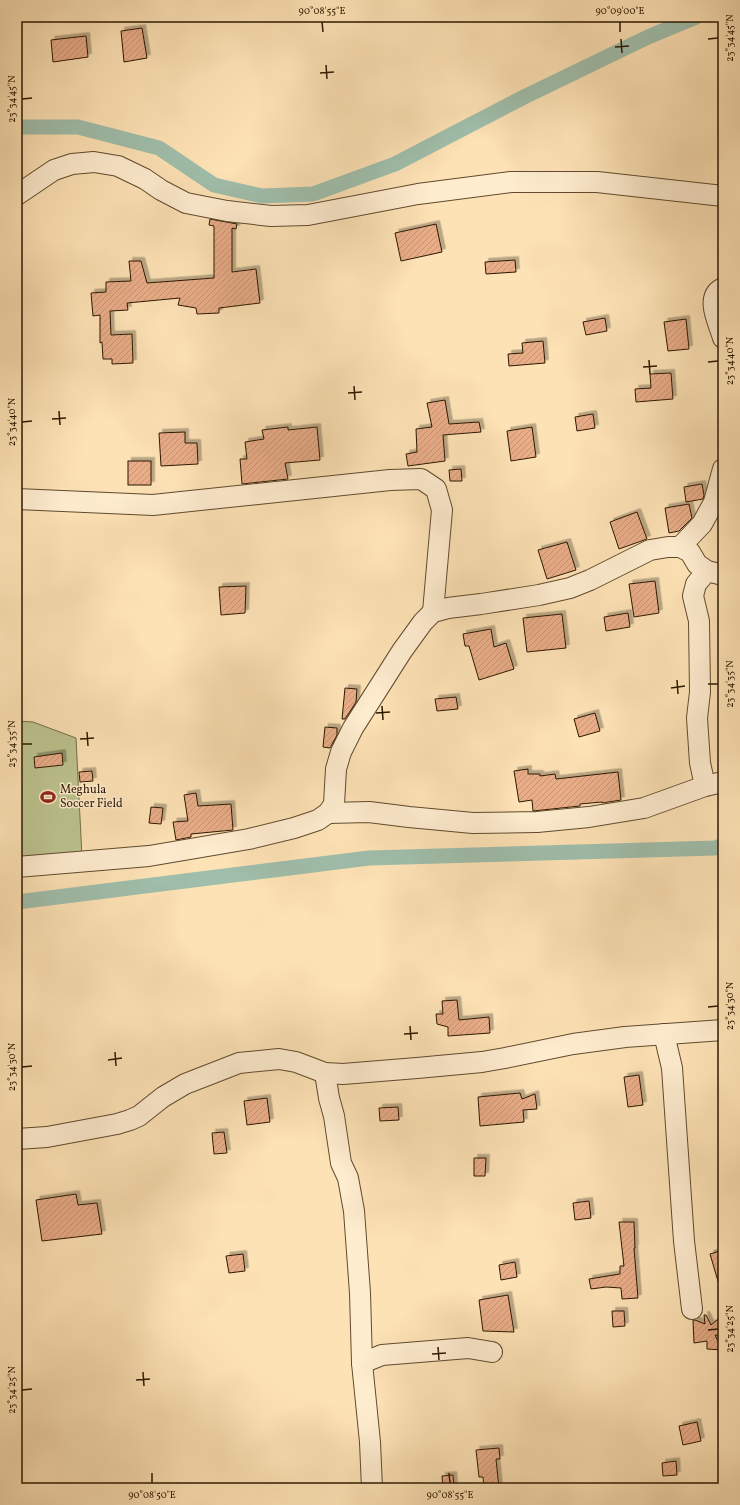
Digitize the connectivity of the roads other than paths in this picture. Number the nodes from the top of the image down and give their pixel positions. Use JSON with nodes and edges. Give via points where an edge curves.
{"nodes":[{"id":1,"x":17,"y":195,"type":"edge"},
{"id":2,"x":723,"y":196,"type":"edge"},
{"id":3,"x":723,"y":288,"type":"edge"},
{"id":4,"x":723,"y":338,"type":"edge"},
{"id":5,"x":723,"y":469,"type":"edge"},
{"id":6,"x":17,"y":499,"type":"edge"},
{"id":7,"x":680,"y":546,"type":"junction"},
{"id":8,"x":715,"y":573,"type":"edge"},
{"id":9,"x":433,"y":612,"type":"junction"},
{"id":10,"x":714,"y":784,"type":"edge"},
{"id":11,"x":328,"y":813,"type":"junction"},
{"id":12,"x":17,"y":867,"type":"edge"},
{"id":13,"x":723,"y":1030,"type":"edge"},
{"id":14,"x":664,"y":1034,"type":"junction"},
{"id":15,"x":325,"y":1072,"type":"junction"},
{"id":16,"x":17,"y":1139,"type":"edge"},
{"id":17,"x":692,"y":1309,"type":"dead end"},
{"id":18,"x":492,"y":1352,"type":"dead end"},
{"id":19,"x":362,"y":1363,"type":"junction"},
{"id":20,"x":372,"y":1488,"type":"edge"}],
"edges":[{"from":1,"to":2,"type":"street","via":[[54,170],[72,164],[94,162],[118,166],[186,203],[271,216],[308,215],[418,194],[511,182],[597,182]]},
{"from":3,"to":4,"type":"street","via":[[714,295],[713,304]]},
{"from":5,"to":7,"type":"street","via":[[714,502],[702,524]]},
{"from":6,"to":9,"type":"street","via":[[153,505],[421,479],[436,488],[442,510]]},
{"from":7,"to":8,"type":"street","via":[[690,552],[697,564]]},
{"from":7,"to":9,"type":"street","via":[[650,550],[570,588]]},
{"from":8,"to":10,"type":"street","via":[[696,584],[693,596],[699,621],[700,692],[697,718],[700,762]]},
{"from":9,"to":11,"type":"street","via":[[402,652],[353,728],[341,752],[336,769],[334,804]]},
{"from":10,"to":11,"type":"street","via":[[644,808],[589,818],[537,822],[473,823],[369,812]]},
{"from":11,"to":12,"type":"street","via":[[318,820],[294,828],[249,839],[148,856]]},
{"from":13,"to":14,"type":"street"},
{"from":14,"to":15,"type":"street","via":[[573,1044],[464,1064],[343,1074]]},
{"from":14,"to":17,"type":"street","via":[[672,1068],[684,1241]]},
{"from":15,"to":16,"type":"street","via":[[279,1059],[239,1063],[185,1084],[130,1120],[47,1137]]},
{"from":15,"to":19,"type":"street","via":[[341,1163],[348,1178],[354,1211]]},
{"from":18,"to":19,"type":"street","via":[[468,1348],[382,1355]]},
{"from":19,"to":20,"type":"street"}]}
